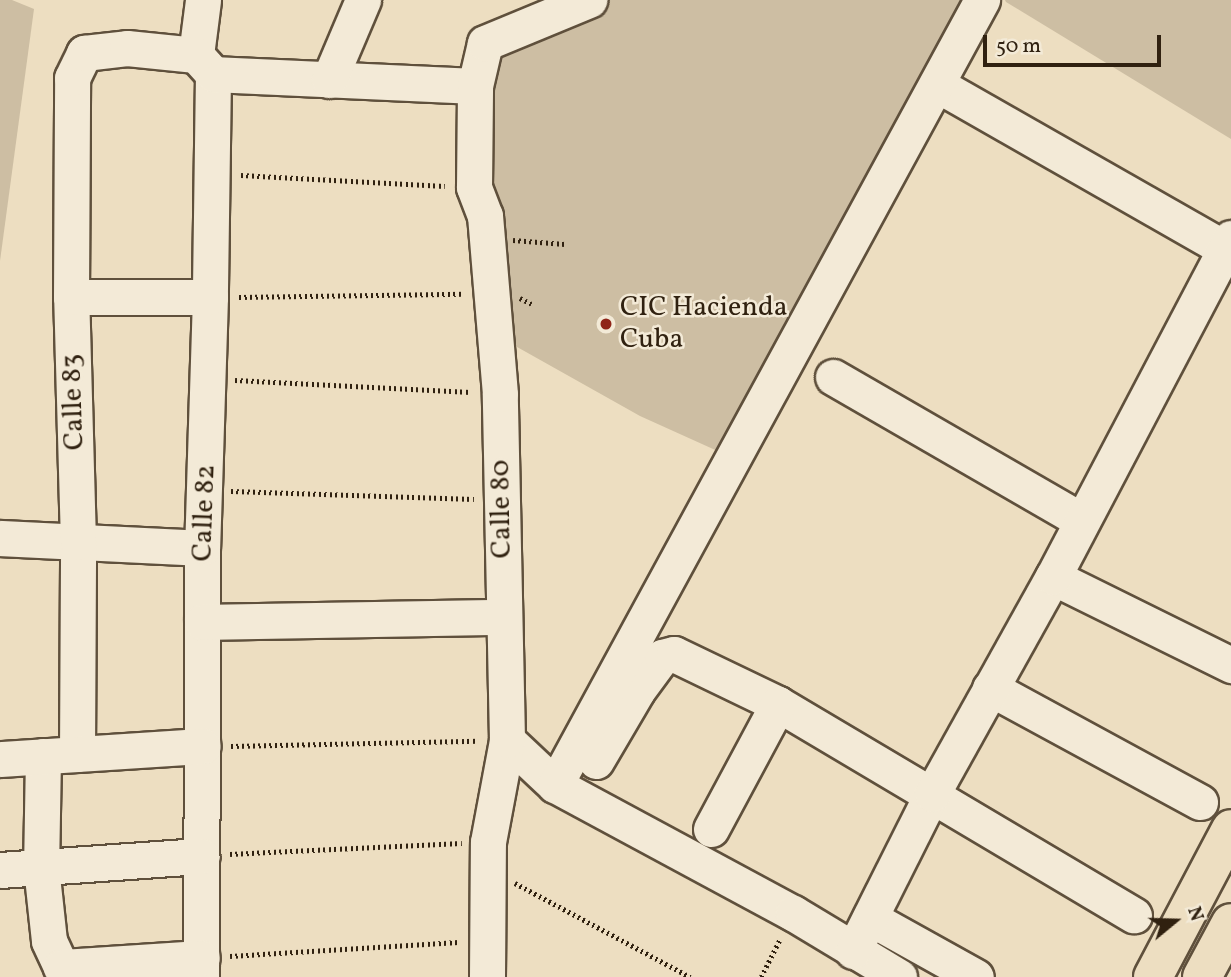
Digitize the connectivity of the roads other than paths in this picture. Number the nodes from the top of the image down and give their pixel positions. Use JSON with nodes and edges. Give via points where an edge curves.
{"nodes":[{"id":1,"x":203,"y":0,"type":"edge"},
{"id":2,"x":363,"y":0,"type":"edge"},
{"id":3,"x":589,"y":0,"type":"edge"},
{"id":4,"x":982,"y":0,"type":"edge"},
{"id":5,"x":205,"y":64,"type":"junction"},
{"id":6,"x":329,"y":80,"type":"junction"},
{"id":7,"x":475,"y":86,"type":"junction"},
{"id":8,"x":952,"y":93,"type":"dead end"},
{"id":9,"x":1228,"y":244,"type":"edge"},
{"id":10,"x":71,"y":297,"type":"junction"},
{"id":11,"x":211,"y":297,"type":"junction"},
{"id":12,"x":834,"y":377,"type":"dead end"},
{"id":13,"x":1081,"y":520,"type":"junction"},
{"id":14,"x":0,"y":538,"type":"edge"},
{"id":15,"x":78,"y":542,"type":"junction"},
{"id":16,"x":202,"y":548,"type":"junction"},
{"id":17,"x":1053,"y":577,"type":"junction"},
{"id":18,"x":503,"y":617,"type":"junction"},
{"id":19,"x":202,"y":622,"type":"junction"},
{"id":20,"x":1231,"y":665,"type":"edge"},
{"id":21,"x":990,"y":688,"type":"junction"},
{"id":22,"x":778,"y":704,"type":"junction"},
{"id":23,"x":507,"y":740,"type":"junction"},
{"id":24,"x":203,"y":746,"type":"junction"},
{"id":25,"x":77,"y":754,"type":"junction"},
{"id":26,"x":43,"y":756,"type":"junction"},
{"id":27,"x":0,"y":759,"type":"edge"},
{"id":28,"x":596,"y":761,"type":"dead end"},
{"id":29,"x":555,"y":785,"type":"junction"},
{"id":30,"x":932,"y":794,"type":"junction"},
{"id":31,"x":1200,"y":802,"type":"dead end"},
{"id":32,"x":1231,"y":829,"type":"edge"},
{"id":33,"x":711,"y":830,"type":"dead end"},
{"id":34,"x":202,"y":856,"type":"junction"},
{"id":35,"x":41,"y":867,"type":"junction"},
{"id":36,"x":0,"y":870,"type":"edge"},
{"id":37,"x":1134,"y":915,"type":"dead end"},
{"id":38,"x":870,"y":918,"type":"junction"},
{"id":39,"x":1228,"y":936,"type":"edge"},
{"id":40,"x":853,"y":951,"type":"junction"},
{"id":41,"x":202,"y":968,"type":"edge"},
{"id":42,"x":63,"y":972,"type":"edge"},
{"id":43,"x":487,"y":977,"type":"edge"},
{"id":44,"x":899,"y":977,"type":"edge"},
{"id":45,"x":976,"y":977,"type":"edge"},
{"id":46,"x":1153,"y":977,"type":"edge"},
{"id":47,"x":1202,"y":977,"type":"edge"}],
"edges":[{"from":1,"to":5,"type":"street","name":"Calle 82"},
{"from":2,"to":6,"type":"street"},
{"from":3,"to":7,"type":"street","name":"Calle 80","via":[[485,43]]},
{"from":4,"to":29,"type":"street"},
{"from":5,"to":6,"type":"street"},
{"from":5,"to":10,"type":"street","name":"Calle 83","via":[[127,48],[84,53],[72,78]]},
{"from":5,"to":11,"type":"street","name":"Calle 82","via":[[213,174]]},
{"from":6,"to":7,"type":"street"},
{"from":7,"to":18,"type":"street","name":"Calle 80","via":[[474,187],[488,238],[500,394]]},
{"from":8,"to":9,"type":"street"},
{"from":9,"to":13,"type":"street"},
{"from":10,"to":11,"type":"street"},
{"from":10,"to":15,"type":"street","name":"Calle 83"},
{"from":11,"to":16,"type":"street","name":"Calle 82"},
{"from":12,"to":13,"type":"street"},
{"from":13,"to":17,"type":"street"},
{"from":14,"to":15,"type":"street"},
{"from":15,"to":16,"type":"street"},
{"from":15,"to":25,"type":"street","name":"Calle 83"},
{"from":16,"to":19,"type":"street","name":"Calle 82"},
{"from":17,"to":20,"type":"street"},
{"from":17,"to":21,"type":"street"},
{"from":18,"to":19,"type":"street"},
{"from":18,"to":23,"type":"street","name":"Calle 80"},
{"from":19,"to":24,"type":"street","name":"Calle 82"},
{"from":21,"to":30,"type":"street"},
{"from":21,"to":31,"type":"street"},
{"from":22,"to":28,"type":"street","via":[[674,654],[662,657]]},
{"from":22,"to":30,"type":"street"},
{"from":22,"to":33,"type":"street"},
{"from":23,"to":29,"type":"street"},
{"from":23,"to":43,"type":"street","name":"Calle 80","via":[[488,855]]},
{"from":24,"to":25,"type":"street"},
{"from":24,"to":34,"type":"street","name":"Calle 82"},
{"from":25,"to":26,"type":"street"},
{"from":26,"to":27,"type":"street"},
{"from":26,"to":35,"type":"street"},
{"from":29,"to":40,"type":"street","via":[[793,913]]},
{"from":30,"to":37,"type":"street"},
{"from":30,"to":38,"type":"street"},
{"from":32,"to":46,"type":"main road"},
{"from":34,"to":35,"type":"street"},
{"from":34,"to":41,"type":"street","name":"Calle 82"},
{"from":35,"to":36,"type":"street"},
{"from":35,"to":42,"type":"street","via":[[49,941]]},
{"from":38,"to":40,"type":"street"},
{"from":38,"to":45,"type":"street"},
{"from":39,"to":47,"type":"main road"},
{"from":40,"to":44,"type":"street"},
{"from":41,"to":42,"type":"street"}]}
